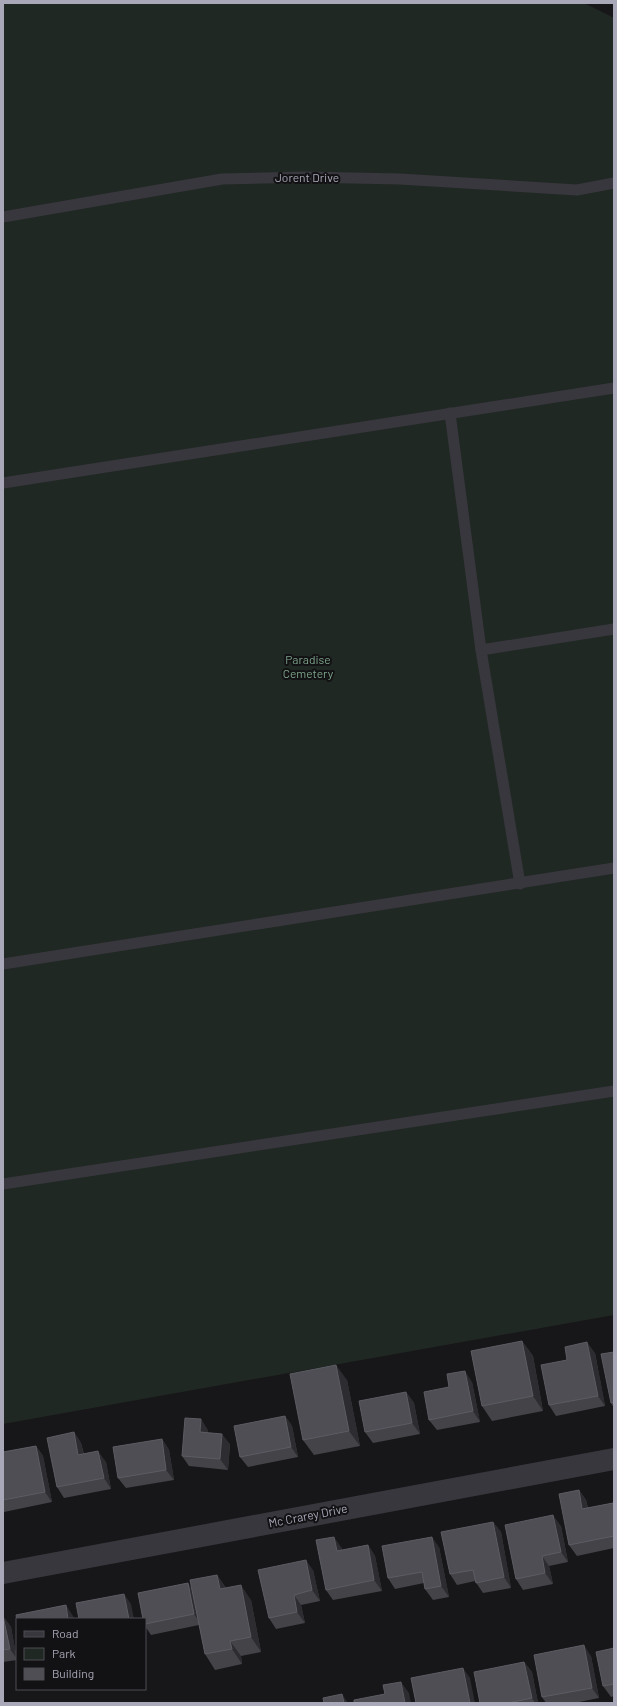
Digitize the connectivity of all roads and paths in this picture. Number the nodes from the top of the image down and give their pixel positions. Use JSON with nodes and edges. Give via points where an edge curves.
{"nodes":[{"id":1,"x":614,"y":183,"type":"edge"},
{"id":2,"x":3,"y":217,"type":"edge"},
{"id":3,"x":614,"y":388,"type":"edge"},
{"id":4,"x":450,"y":413,"type":"junction"},
{"id":5,"x":3,"y":484,"type":"edge"},
{"id":6,"x":614,"y":629,"type":"edge"},
{"id":7,"x":481,"y":650,"type":"junction"},
{"id":8,"x":614,"y":868,"type":"edge"},
{"id":9,"x":520,"y":884,"type":"junction"},
{"id":10,"x":3,"y":964,"type":"edge"},
{"id":11,"x":614,"y":1091,"type":"edge"},
{"id":12,"x":3,"y":1184,"type":"edge"},
{"id":13,"x":614,"y":1458,"type":"edge"},
{"id":14,"x":3,"y":1573,"type":"edge"}],
"edges":[{"from":1,"to":2,"type":"lane","name":"Jorent Drive","via":[[577,190],[400,179],[222,179]]},
{"from":3,"to":4,"type":"lane"},
{"from":4,"to":5,"type":"lane"},
{"from":4,"to":7,"type":"lane"},
{"from":6,"to":7,"type":"lane"},
{"from":7,"to":9,"type":"lane"},
{"from":8,"to":9,"type":"lane"},
{"from":9,"to":10,"type":"lane"},
{"from":11,"to":12,"type":"lane"},
{"from":13,"to":14,"type":"street","name":"Mc Crarey Drive"}]}
